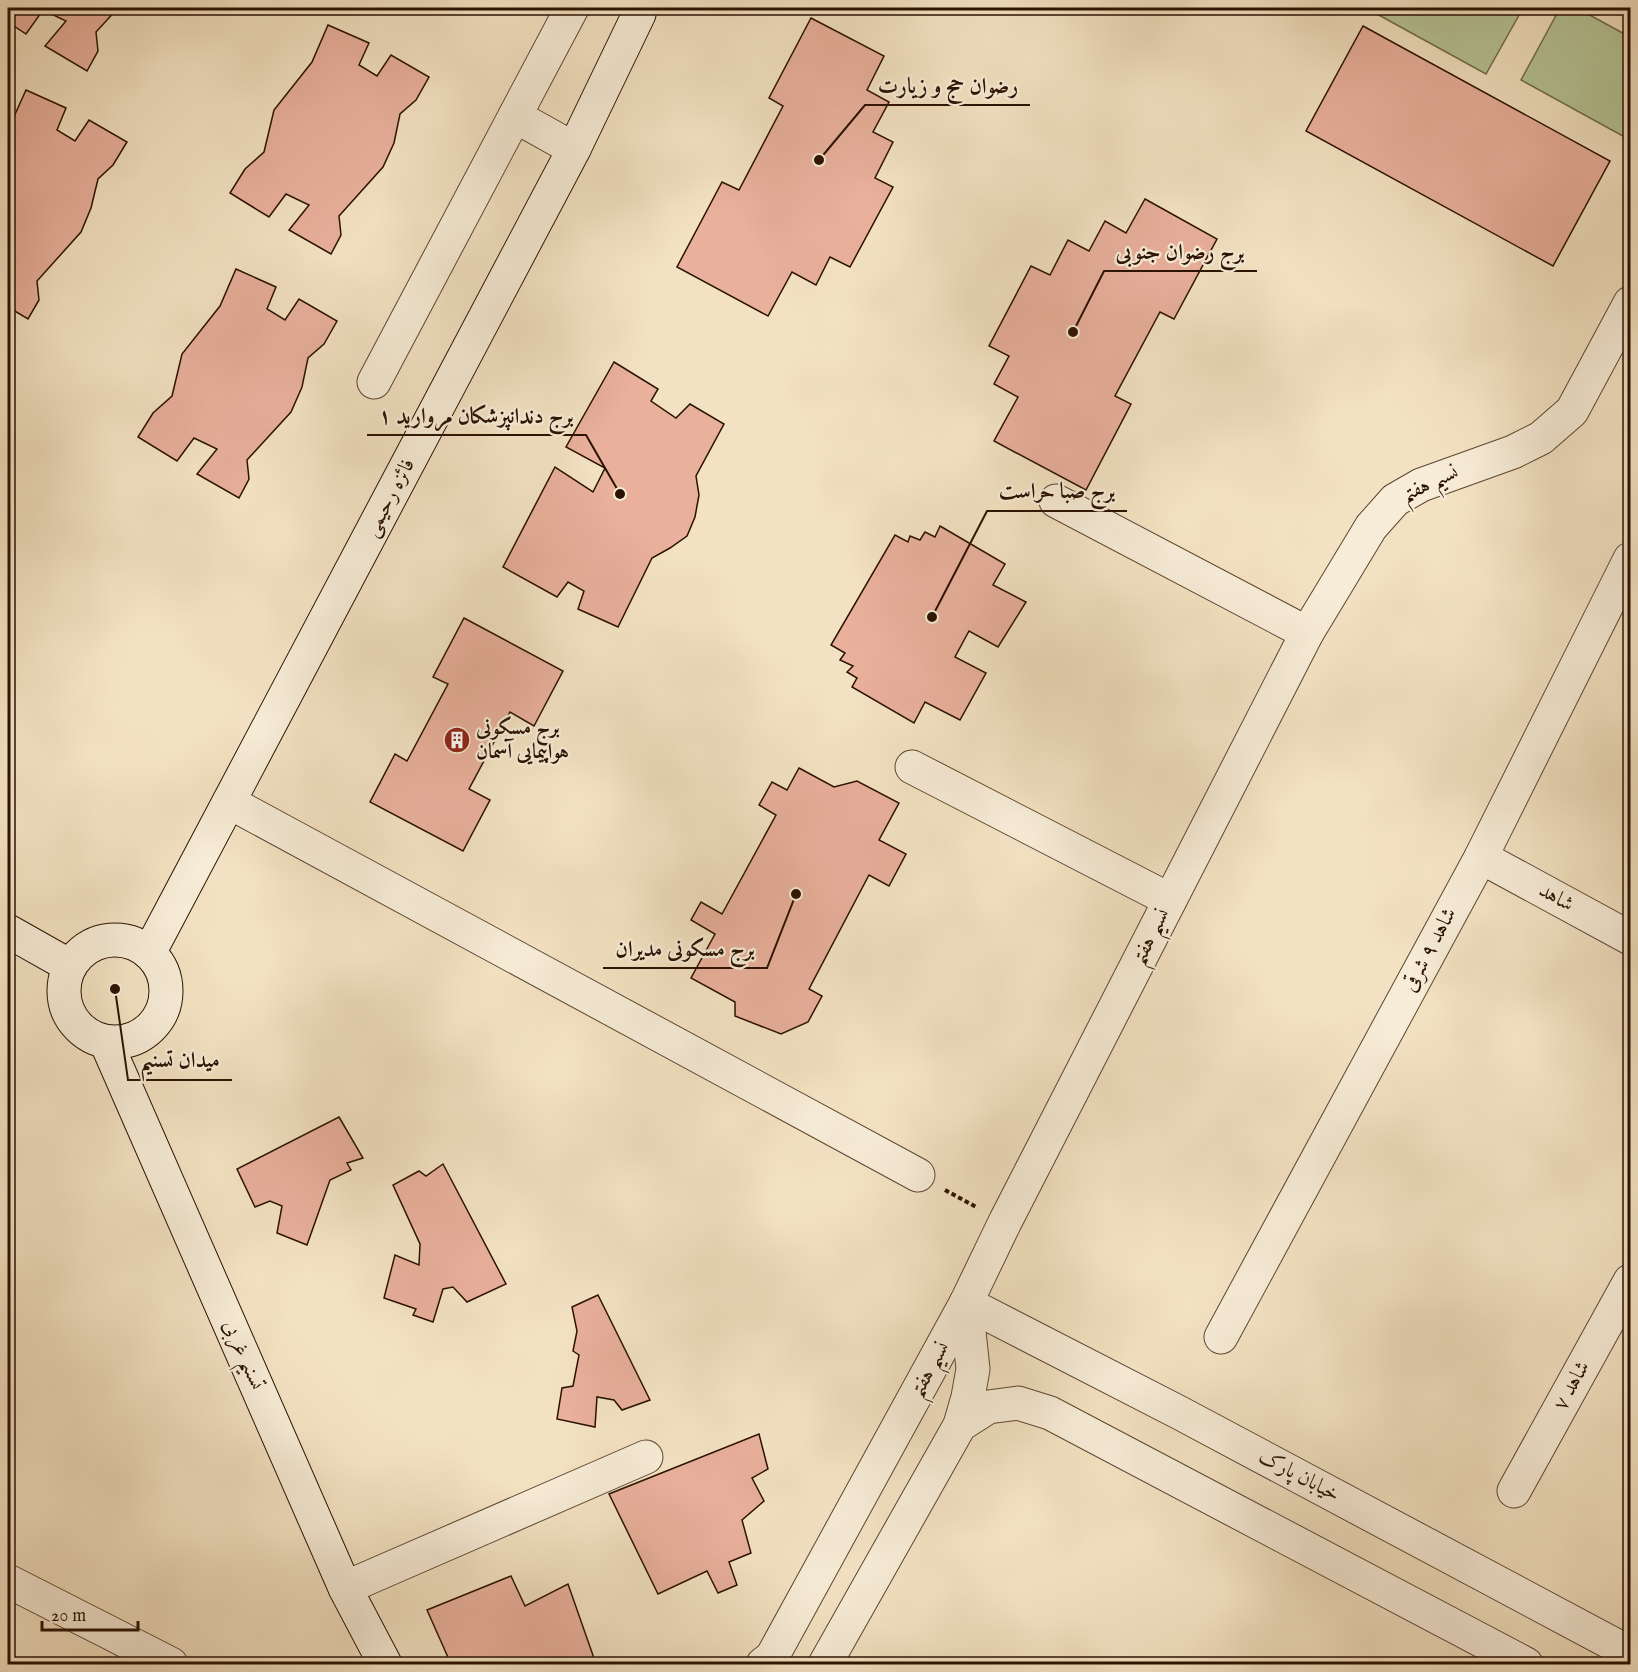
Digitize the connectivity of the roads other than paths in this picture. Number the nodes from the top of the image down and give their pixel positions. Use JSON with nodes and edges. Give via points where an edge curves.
{"nodes":[{"id":1,"x":572,"y":8,"type":"edge"},
{"id":2,"x":640,"y":8,"type":"edge"},
{"id":3,"x":515,"y":116,"type":"junction"},
{"id":4,"x":574,"y":149,"type":"junction"},
{"id":5,"x":1630,"y":303,"type":"edge"},
{"id":6,"x":374,"y":382,"type":"dead end"},
{"id":7,"x":1056,"y":501,"type":"dead end"},
{"id":8,"x":1630,"y":559,"type":"edge"},
{"id":9,"x":1307,"y":633,"type":"junction"},
{"id":10,"x":912,"y":767,"type":"dead end"},
{"id":11,"x":229,"y":802,"type":"junction"},
{"id":12,"x":1481,"y":857,"type":"junction"},
{"id":13,"x":1170,"y":900,"type":"junction"},
{"id":14,"x":8,"y":931,"type":"edge"},
{"id":15,"x":1630,"y":939,"type":"edge"},
{"id":16,"x":149,"y":953,"type":"junction"},
{"id":17,"x":70,"y":966,"type":"junction"},
{"id":18,"x":106,"y":1042,"type":"junction"},
{"id":19,"x":918,"y":1175,"type":"road end"},
{"id":20,"x":1630,"y":1281,"type":"edge"},
{"id":21,"x":966,"y":1303,"type":"junction"},
{"id":22,"x":1221,"y":1337,"type":"dead end"},
{"id":23,"x":960,"y":1425,"type":"junction"},
{"id":24,"x":646,"y":1457,"type":"dead end"},
{"id":25,"x":1514,"y":1491,"type":"dead end"},
{"id":26,"x":8,"y":1581,"type":"edge"},
{"id":27,"x":345,"y":1588,"type":"junction"},
{"id":28,"x":1630,"y":1653,"type":"edge"},
{"id":29,"x":171,"y":1665,"type":"edge"},
{"id":30,"x":385,"y":1665,"type":"edge"},
{"id":31,"x":763,"y":1665,"type":"edge"},
{"id":32,"x":825,"y":1665,"type":"edge"},
{"id":33,"x":1526,"y":1665,"type":"edge"}],
"edges":[{"from":1,"to":3,"type":"street"},
{"from":2,"to":4,"type":"street","name":"فائزه رحیمی"},
{"from":3,"to":4,"type":"street"},
{"from":3,"to":6,"type":"street"},
{"from":4,"to":11,"type":"street","name":"فائزه رحیمی"},
{"from":5,"to":9,"type":"street","name":"نسیم هفتم","via":[[1572,411],[1541,438],[1513,452],[1421,484],[1395,500],[1371,527]]},
{"from":7,"to":9,"type":"street"},
{"from":8,"to":12,"type":"street","name":"شاهد ۹ شرقی"},
{"from":9,"to":13,"type":"street","name":"نسیم هفتم"},
{"from":10,"to":13,"type":"street"},
{"from":11,"to":16,"type":"street","name":"فائزه رحیمی"},
{"from":11,"to":19,"type":"street"},
{"from":12,"to":15,"type":"street","name":"شاهد"},
{"from":12,"to":22,"type":"street","name":"شاهد ۹ شرقی"},
{"from":13,"to":21,"type":"street","name":"نسیم هفتم"},
{"from":14,"to":17,"type":"street"},
{"from":16,"to":17,"type":"street","via":[[130,942],[107,940],[80,953]]},
{"from":16,"to":18,"type":"street","via":[[160,966],[165,981],[161,1013],[152,1027],[138,1037]]},
{"from":17,"to":18,"type":"street","via":[[64,981],[68,1013],[77,1027]]},
{"from":18,"to":27,"type":"street","name":"تسنیم غربی"},
{"from":20,"to":25,"type":"street","name":"شاهد ۷"},
{"from":21,"to":23,"type":"street","via":[[973,1369]]},
{"from":21,"to":28,"type":"street","name":"خیابان پارک"},
{"from":21,"to":31,"type":"street","name":"نسیم هفتم","via":[[772,1657]]},
{"from":23,"to":32,"type":"street"},
{"from":23,"to":33,"type":"street","via":[[988,1407],[1018,1403],[1050,1413]]},
{"from":24,"to":27,"type":"street"},
{"from":26,"to":29,"type":"street"},
{"from":27,"to":30,"type":"street","name":"تسنیم غربی"}]}
